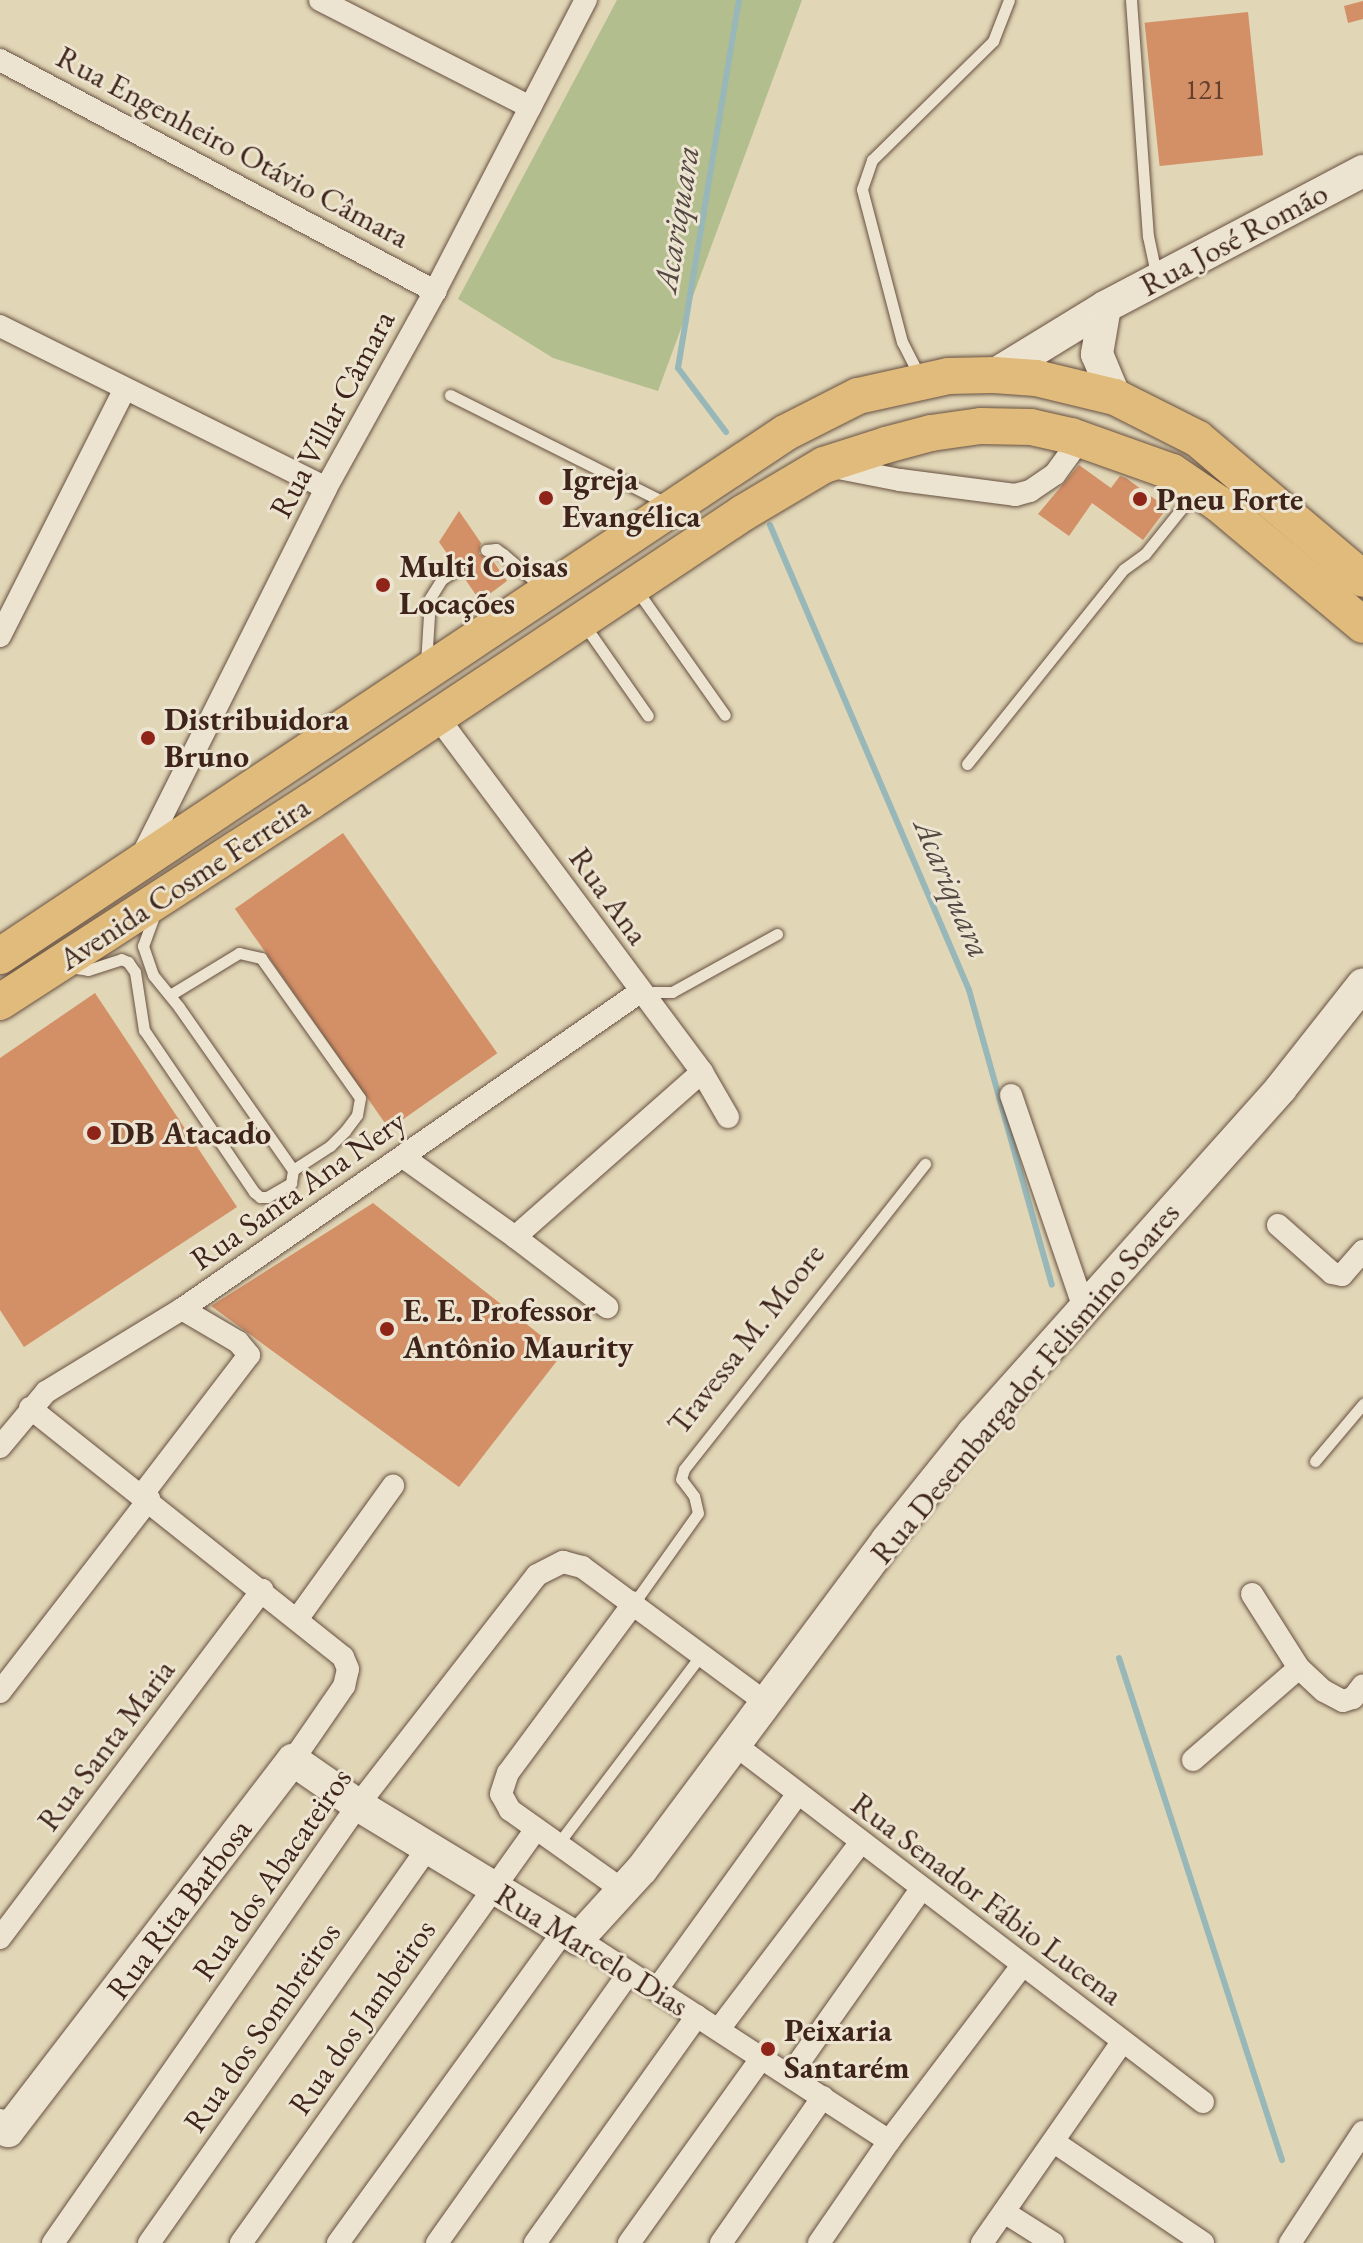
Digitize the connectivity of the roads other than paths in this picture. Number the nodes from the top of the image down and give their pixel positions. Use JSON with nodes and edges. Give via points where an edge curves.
{"nodes":[{"id":1,"x":320,"y":0,"type":"edge"},
{"id":2,"x":586,"y":0,"type":"edge"},
{"id":3,"x":1009,"y":0,"type":"edge"},
{"id":4,"x":1131,"y":0,"type":"edge"},
{"id":5,"x":0,"y":60,"type":"edge"},
{"id":6,"x":530,"y":107,"type":"junction"},
{"id":7,"x":1363,"y":171,"type":"edge"},
{"id":8,"x":1157,"y":279,"type":"junction"},
{"id":9,"x":435,"y":291,"type":"junction"},
{"id":10,"x":1105,"y":307,"type":"junction"},
{"id":11,"x":0,"y":326,"type":"edge"},
{"id":12,"x":994,"y":375,"type":"junction"},
{"id":13,"x":922,"y":381,"type":"junction"},
{"id":14,"x":125,"y":389,"type":"junction"},
{"id":15,"x":450,"y":395,"type":"dead end"},
{"id":16,"x":1115,"y":397,"type":"junction"},
{"id":17,"x":1071,"y":436,"type":"junction"},
{"id":18,"x":824,"y":465,"type":"junction"},
{"id":19,"x":326,"y":488,"type":"junction"},
{"id":20,"x":1197,"y":489,"type":"junction"},
{"id":21,"x":675,"y":507,"type":"junction"},
{"id":22,"x":486,"y":550,"type":"dead end"},
{"id":23,"x":458,"y":569,"type":"dead end"},
{"id":24,"x":1363,"y":579,"type":"edge"},
{"id":25,"x":633,"y":585,"type":"junction"},
{"id":26,"x":547,"y":591,"type":"junction"},
{"id":27,"x":581,"y":620,"type":"junction"},
{"id":28,"x":1363,"y":625,"type":"edge"},
{"id":29,"x":0,"y":636,"type":"edge"},
{"id":30,"x":425,"y":672,"type":"junction"},
{"id":31,"x":436,"y":715,"type":"junction"},
{"id":32,"x":725,"y":715,"type":"dead end"},
{"id":33,"x":648,"y":716,"type":"dead end"},
{"id":34,"x":967,"y":764,"type":"dead end"},
{"id":35,"x":140,"y":860,"type":"junction"},
{"id":36,"x":161,"y":898,"type":"junction"},
{"id":37,"x":777,"y":934,"type":"dead end"},
{"id":38,"x":0,"y":956,"type":"edge"},
{"id":39,"x":58,"y":964,"type":"junction"},
{"id":40,"x":1363,"y":984,"type":"edge"},
{"id":41,"x":640,"y":992,"type":"junction"},
{"id":42,"x":170,"y":995,"type":"junction"},
{"id":43,"x":0,"y":1002,"type":"edge"},
{"id":44,"x":702,"y":1072,"type":"junction"},
{"id":45,"x":1011,"y":1095,"type":"dead end"},
{"id":46,"x":728,"y":1117,"type":"dead end"},
{"id":47,"x":403,"y":1157,"type":"junction"},
{"id":48,"x":925,"y":1164,"type":"dead end"},
{"id":49,"x":293,"y":1170,"type":"junction"},
{"id":50,"x":1278,"y":1225,"type":"dead end"},
{"id":51,"x":515,"y":1237,"type":"junction"},
{"id":52,"x":1363,"y":1251,"type":"edge"},
{"id":53,"x":607,"y":1307,"type":"dead end"},
{"id":54,"x":1084,"y":1308,"type":"junction"},
{"id":55,"x":182,"y":1309,"type":"junction"},
{"id":56,"x":1363,"y":1404,"type":"edge"},
{"id":57,"x":30,"y":1408,"type":"junction"},
{"id":58,"x":0,"y":1447,"type":"edge"},
{"id":59,"x":1315,"y":1461,"type":"dead end"},
{"id":60,"x":393,"y":1486,"type":"dead end"},
{"id":61,"x":145,"y":1497,"type":"junction"},
{"id":62,"x":262,"y":1590,"type":"junction"},
{"id":63,"x":1252,"y":1594,"type":"dead end"},
{"id":64,"x":634,"y":1603,"type":"junction"},
{"id":65,"x":298,"y":1618,"type":"junction"},
{"id":66,"x":701,"y":1655,"type":"junction"},
{"id":67,"x":1299,"y":1668,"type":"junction"},
{"id":68,"x":1363,"y":1685,"type":"edge"},
{"id":69,"x":0,"y":1692,"type":"edge"},
{"id":70,"x":765,"y":1702,"type":"junction"},
{"id":71,"x":734,"y":1744,"type":"junction"},
{"id":72,"x":293,"y":1760,"type":"junction"},
{"id":73,"x":1193,"y":1760,"type":"dead end"},
{"id":74,"x":797,"y":1795,"type":"junction"},
{"id":75,"x":358,"y":1805,"type":"junction"},
{"id":76,"x":536,"y":1829,"type":"junction"},
{"id":77,"x":861,"y":1842,"type":"junction"},
{"id":78,"x":558,"y":1844,"type":"junction"},
{"id":79,"x":428,"y":1848,"type":"junction"},
{"id":80,"x":493,"y":1888,"type":"junction"},
{"id":81,"x":921,"y":1889,"type":"junction"},
{"id":82,"x":624,"y":1891,"type":"junction"},
{"id":83,"x":570,"y":1936,"type":"junction"},
{"id":84,"x":0,"y":1938,"type":"edge"},
{"id":85,"x":1022,"y":1966,"type":"junction"},
{"id":86,"x":629,"y":1973,"type":"junction"},
{"id":87,"x":657,"y":1989,"type":"junction"},
{"id":88,"x":697,"y":2016,"type":"junction"},
{"id":89,"x":719,"y":2029,"type":"junction"},
{"id":90,"x":1122,"y":2042,"type":"junction"},
{"id":91,"x":762,"y":2057,"type":"junction"},
{"id":92,"x":790,"y":2075,"type":"junction"},
{"id":93,"x":823,"y":2097,"type":"junction"},
{"id":94,"x":1203,"y":2102,"type":"dead end"},
{"id":95,"x":1363,"y":2132,"type":"edge"},
{"id":96,"x":3,"y":2133,"type":"edge"},
{"id":97,"x":889,"y":2141,"type":"junction"},
{"id":98,"x":1054,"y":2142,"type":"junction"},
{"id":99,"x":1004,"y":2212,"type":"junction"},
{"id":100,"x":1297,"y":2241,"type":"edge"},
{"id":101,"x":53,"y":2243,"type":"edge"},
{"id":102,"x":149,"y":2243,"type":"edge"},
{"id":103,"x":241,"y":2243,"type":"edge"},
{"id":104,"x":338,"y":2243,"type":"edge"},
{"id":105,"x":437,"y":2243,"type":"edge"},
{"id":106,"x":535,"y":2243,"type":"edge"},
{"id":107,"x":629,"y":2243,"type":"edge"},
{"id":108,"x":721,"y":2243,"type":"edge"},
{"id":109,"x":819,"y":2243,"type":"edge"},
{"id":110,"x":982,"y":2243,"type":"edge"},
{"id":111,"x":1053,"y":2243,"type":"edge"},
{"id":112,"x":1203,"y":2243,"type":"edge"}],
"edges":[{"from":1,"to":6,"type":"street"},
{"from":2,"to":6,"type":"street","name":"Rua Villar Câmara"},
{"from":3,"to":13,"type":"lane","via":[[993,41],[872,160],[862,189],[902,342]]},
{"from":4,"to":8,"type":"lane","via":[[1148,236]]},
{"from":5,"to":9,"type":"street","name":"Rua Engenheiro Otávio Câmara"},
{"from":6,"to":9,"type":"street","name":"Rua Villar Câmara"},
{"from":7,"to":8,"type":"street","name":"Rua José Romão"},
{"from":8,"to":10,"type":"street","name":"Rua José Romão"},
{"from":9,"to":19,"type":"street","name":"Rua Villar Câmara"},
{"from":10,"to":12,"type":"street","name":"Rua José Romão"},
{"from":10,"to":16,"type":"street","name":"Rua José Romão","via":[[1097,354]]},
{"from":11,"to":14,"type":"street"},
{"from":12,"to":13,"type":"main road","name":"Avenida Cosme Ferreira"},
{"from":12,"to":16,"type":"main road","name":"Avenida Cosme Ferreira","via":[[1036,378]]},
{"from":13,"to":21,"type":"main road","name":"Avenida Cosme Ferreira","via":[[858,396],[822,412]]},
{"from":14,"to":19,"type":"street"},
{"from":14,"to":29,"type":"street"},
{"from":15,"to":21,"type":"lane"},
{"from":16,"to":24,"type":"main road","name":"Avenida Cosme Ferreira","via":[[1198,439]]},
{"from":17,"to":18,"type":"main road","name":"Avenida Cosme Ferreira","via":[[1031,427],[981,426],[931,433]]},
{"from":17,"to":18,"type":"street","via":[[1070,453],[1055,474],[1015,495]]},
{"from":17,"to":20,"type":"main road","name":"Avenida Cosme Ferreira","via":[[1172,472]]},
{"from":18,"to":25,"type":"main road","name":"Avenida Cosme Ferreira"},
{"from":19,"to":35,"type":"street","name":"Rua Villar Câmara"},
{"from":20,"to":28,"type":"main road","name":"Avenida Cosme Ferreira"},
{"from":20,"to":34,"type":"lane","via":[[1145,554],[1124,569]]},
{"from":21,"to":26,"type":"main road","name":"Avenida Cosme Ferreira"},
{"from":22,"to":26,"type":"lane","via":[[496,549]]},
{"from":23,"to":30,"type":"lane","via":[[442,579],[430,598]]},
{"from":25,"to":27,"type":"main road","name":"Avenida Cosme Ferreira"},
{"from":25,"to":32,"type":"lane"},
{"from":26,"to":30,"type":"main road","name":"Avenida Cosme Ferreira"},
{"from":27,"to":31,"type":"main road","name":"Avenida Cosme Ferreira"},
{"from":27,"to":33,"type":"lane"},
{"from":30,"to":35,"type":"main road","name":"Avenida Cosme Ferreira"},
{"from":31,"to":36,"type":"main road","name":"Avenida Cosme Ferreira"},
{"from":31,"to":41,"type":"street","name":"Rua Ana"},
{"from":35,"to":38,"type":"main road","name":"Avenida Cosme Ferreira"},
{"from":36,"to":39,"type":"main road","name":"Avenida Cosme Ferreira"},
{"from":36,"to":42,"type":"lane","via":[[143,946],[153,975]]},
{"from":37,"to":41,"type":"lane","via":[[672,992]]},
{"from":39,"to":43,"type":"main road","name":"Avenida Cosme Ferreira"},
{"from":39,"to":49,"type":"lane","via":[[88,970],[112,960],[128,962],[135,972],[144,1030],[254,1192],[267,1197],[291,1183]]},
{"from":40,"to":54,"type":"street","name":"Rua Desembargador Felismino Soares","via":[[1281,1088]]},
{"from":41,"to":44,"type":"street","name":"Rua Ana"},
{"from":41,"to":47,"type":"street","name":"Rua Santa Ana Nery"},
{"from":42,"to":49,"type":"lane"},
{"from":42,"to":49,"type":"lane","via":[[239,953],[261,958],[360,1098],[357,1115],[345,1131]]},
{"from":44,"to":46,"type":"street","name":"Rua Ana"},
{"from":44,"to":51,"type":"street"},
{"from":45,"to":54,"type":"street"},
{"from":47,"to":51,"type":"street"},
{"from":47,"to":55,"type":"street","name":"Rua Santa Ana Nery"},
{"from":48,"to":64,"type":"lane","name":"Travessa M. Moore","via":[[684,1469],[681,1479],[694,1496],[698,1513]]},
{"from":50,"to":52,"type":"street","via":[[1332,1273],[1342,1275]]},
{"from":51,"to":53,"type":"street"},
{"from":54,"to":70,"type":"street","name":"Rua Desembargador Felismino Soares","via":[[964,1445]]},
{"from":55,"to":57,"type":"street","name":"Rua Santa Ana Nery","via":[[46,1392]]},
{"from":55,"to":61,"type":"street","via":[[238,1342],[249,1355]]},
{"from":56,"to":59,"type":"lane"},
{"from":57,"to":58,"type":"street","name":"Rua Santa Ana Nery"},
{"from":57,"to":61,"type":"street"},
{"from":60,"to":65,"type":"street"},
{"from":61,"to":62,"type":"street"},
{"from":61,"to":69,"type":"street"},
{"from":62,"to":65,"type":"street"},
{"from":62,"to":84,"type":"street","name":"Rua Santa Maria"},
{"from":63,"to":67,"type":"street"},
{"from":64,"to":66,"type":"street"},
{"from":64,"to":75,"type":"street","name":"Rua dos Abacateiros","via":[[582,1567],[563,1562],[537,1575]]},
{"from":64,"to":76,"type":"street","name":"Travessa M. Moore","via":[[508,1773],[501,1794],[510,1810]]},
{"from":65,"to":72,"type":"street","name":"Rua Rita Barbosa","via":[[337,1649],[348,1669],[340,1694]]},
{"from":66,"to":70,"type":"street"},
{"from":66,"to":78,"type":"lane"},
{"from":67,"to":68,"type":"street","via":[[1338,1700],[1353,1698]]},
{"from":67,"to":73,"type":"street"},
{"from":70,"to":71,"type":"street","name":"Rua Desembargador Felismino Soares"},
{"from":71,"to":74,"type":"street","name":"Rua Senador Fábio Lucena"},
{"from":71,"to":82,"type":"street","name":"Rua Desembargador Felismino Soares"},
{"from":72,"to":75,"type":"street","name":"Rua Marcelo Dias"},
{"from":72,"to":96,"type":"street","name":"Rua Rita Barbosa"},
{"from":74,"to":77,"type":"street","name":"Rua Senador Fábio Lucena"},
{"from":74,"to":87,"type":"street"},
{"from":75,"to":79,"type":"street","name":"Rua Marcelo Dias"},
{"from":75,"to":101,"type":"street","name":"Rua dos Abacateiros"},
{"from":76,"to":78,"type":"street"},
{"from":76,"to":80,"type":"street","name":"Rua dos Jambeiros"},
{"from":77,"to":81,"type":"street","name":"Rua Senador Fábio Lucena"},
{"from":77,"to":89,"type":"street"},
{"from":78,"to":82,"type":"street"},
{"from":79,"to":80,"type":"street","name":"Rua Marcelo Dias"},
{"from":79,"to":102,"type":"street","name":"Rua dos Sombreiros"},
{"from":80,"to":83,"type":"street","name":"Rua Marcelo Dias"},
{"from":80,"to":103,"type":"street","name":"Rua dos Jambeiros"},
{"from":81,"to":85,"type":"street","name":"Rua Senador Fábio Lucena"},
{"from":81,"to":92,"type":"street"},
{"from":82,"to":83,"type":"street","name":"Rua Desembargador Felismino Soares"},
{"from":83,"to":86,"type":"street","name":"Rua Marcelo Dias"},
{"from":83,"to":104,"type":"street"},
{"from":85,"to":90,"type":"street","name":"Rua Senador Fábio Lucena"},
{"from":85,"to":97,"type":"street"},
{"from":86,"to":87,"type":"street","name":"Rua Marcelo Dias"},
{"from":86,"to":105,"type":"street"},
{"from":87,"to":88,"type":"street","name":"Rua Marcelo Dias"},
{"from":88,"to":89,"type":"street","name":"Rua Marcelo Dias"},
{"from":88,"to":106,"type":"street"},
{"from":89,"to":91,"type":"street","name":"Rua Marcelo Dias"},
{"from":90,"to":94,"type":"street","name":"Rua Senador Fábio Lucena"},
{"from":90,"to":98,"type":"street"},
{"from":91,"to":92,"type":"street","name":"Rua Marcelo Dias"},
{"from":91,"to":107,"type":"street"},
{"from":92,"to":93,"type":"street","name":"Rua Marcelo Dias"},
{"from":93,"to":97,"type":"street","name":"Rua Marcelo Dias"},
{"from":93,"to":108,"type":"street"},
{"from":95,"to":100,"type":"street"},
{"from":97,"to":109,"type":"street"},
{"from":98,"to":99,"type":"street"},
{"from":98,"to":112,"type":"street"},
{"from":99,"to":110,"type":"street"},
{"from":99,"to":111,"type":"street"}]}
